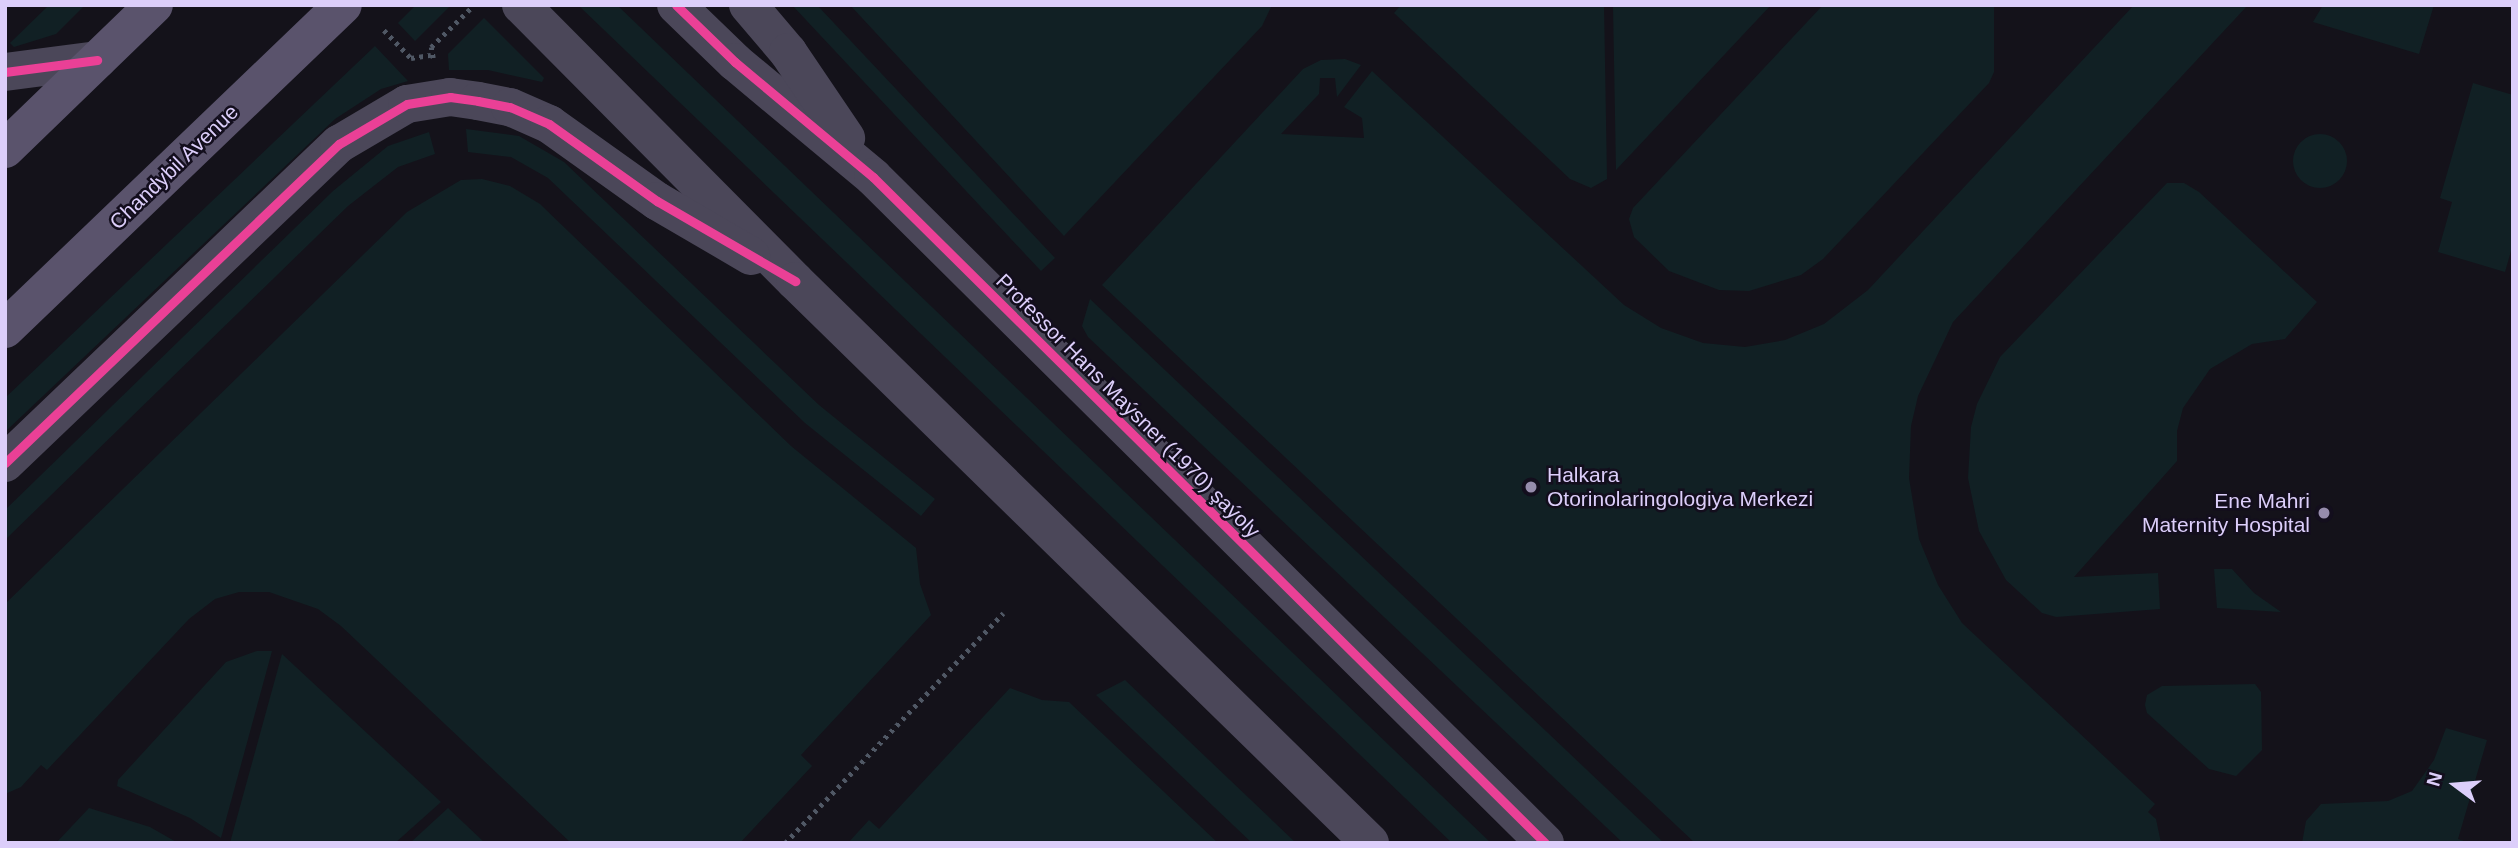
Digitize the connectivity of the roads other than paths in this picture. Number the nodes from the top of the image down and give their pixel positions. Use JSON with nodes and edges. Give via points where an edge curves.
{"nodes":[{"id":1,"x":154,"y":5,"type":"edge"},
{"id":2,"x":343,"y":5,"type":"edge"},
{"id":3,"x":522,"y":5,"type":"edge"},
{"id":4,"x":676,"y":5,"type":"edge"},
{"id":5,"x":748,"y":5,"type":"edge"},
{"id":6,"x":97,"y":60,"type":"junction"},
{"id":7,"x":5,"y":72,"type":"edge"},
{"id":8,"x":5,"y":149,"type":"edge"},
{"id":9,"x":873,"y":177,"type":"junction"},
{"id":10,"x":795,"y":281,"type":"junction"},
{"id":11,"x":5,"y":328,"type":"edge"},
{"id":12,"x":5,"y":463,"type":"edge"},
{"id":13,"x":1370,"y":843,"type":"edge"},
{"id":14,"x":1545,"y":843,"type":"edge"}],
"edges":[{"from":1,"to":6,"type":"main road"},
{"from":2,"to":11,"type":"main road","name":"Chandybil Avenue"},
{"from":3,"to":10,"type":"street"},
{"from":4,"to":9,"type":"street","name":"Professor Hans Maýsner (1970) şaýoly","via":[[735,62]]},
{"from":5,"to":9,"type":"street","via":[[788,52]]},
{"from":6,"to":7,"type":"street"},
{"from":6,"to":8,"type":"main road"},
{"from":9,"to":14,"type":"street","name":"Professor Hans Maýsner (1970) şaýoly"},
{"from":10,"to":12,"type":"street","via":[[657,201],[549,124],[510,107],[450,97],[407,104],[339,144]]},
{"from":10,"to":13,"type":"street"}]}
